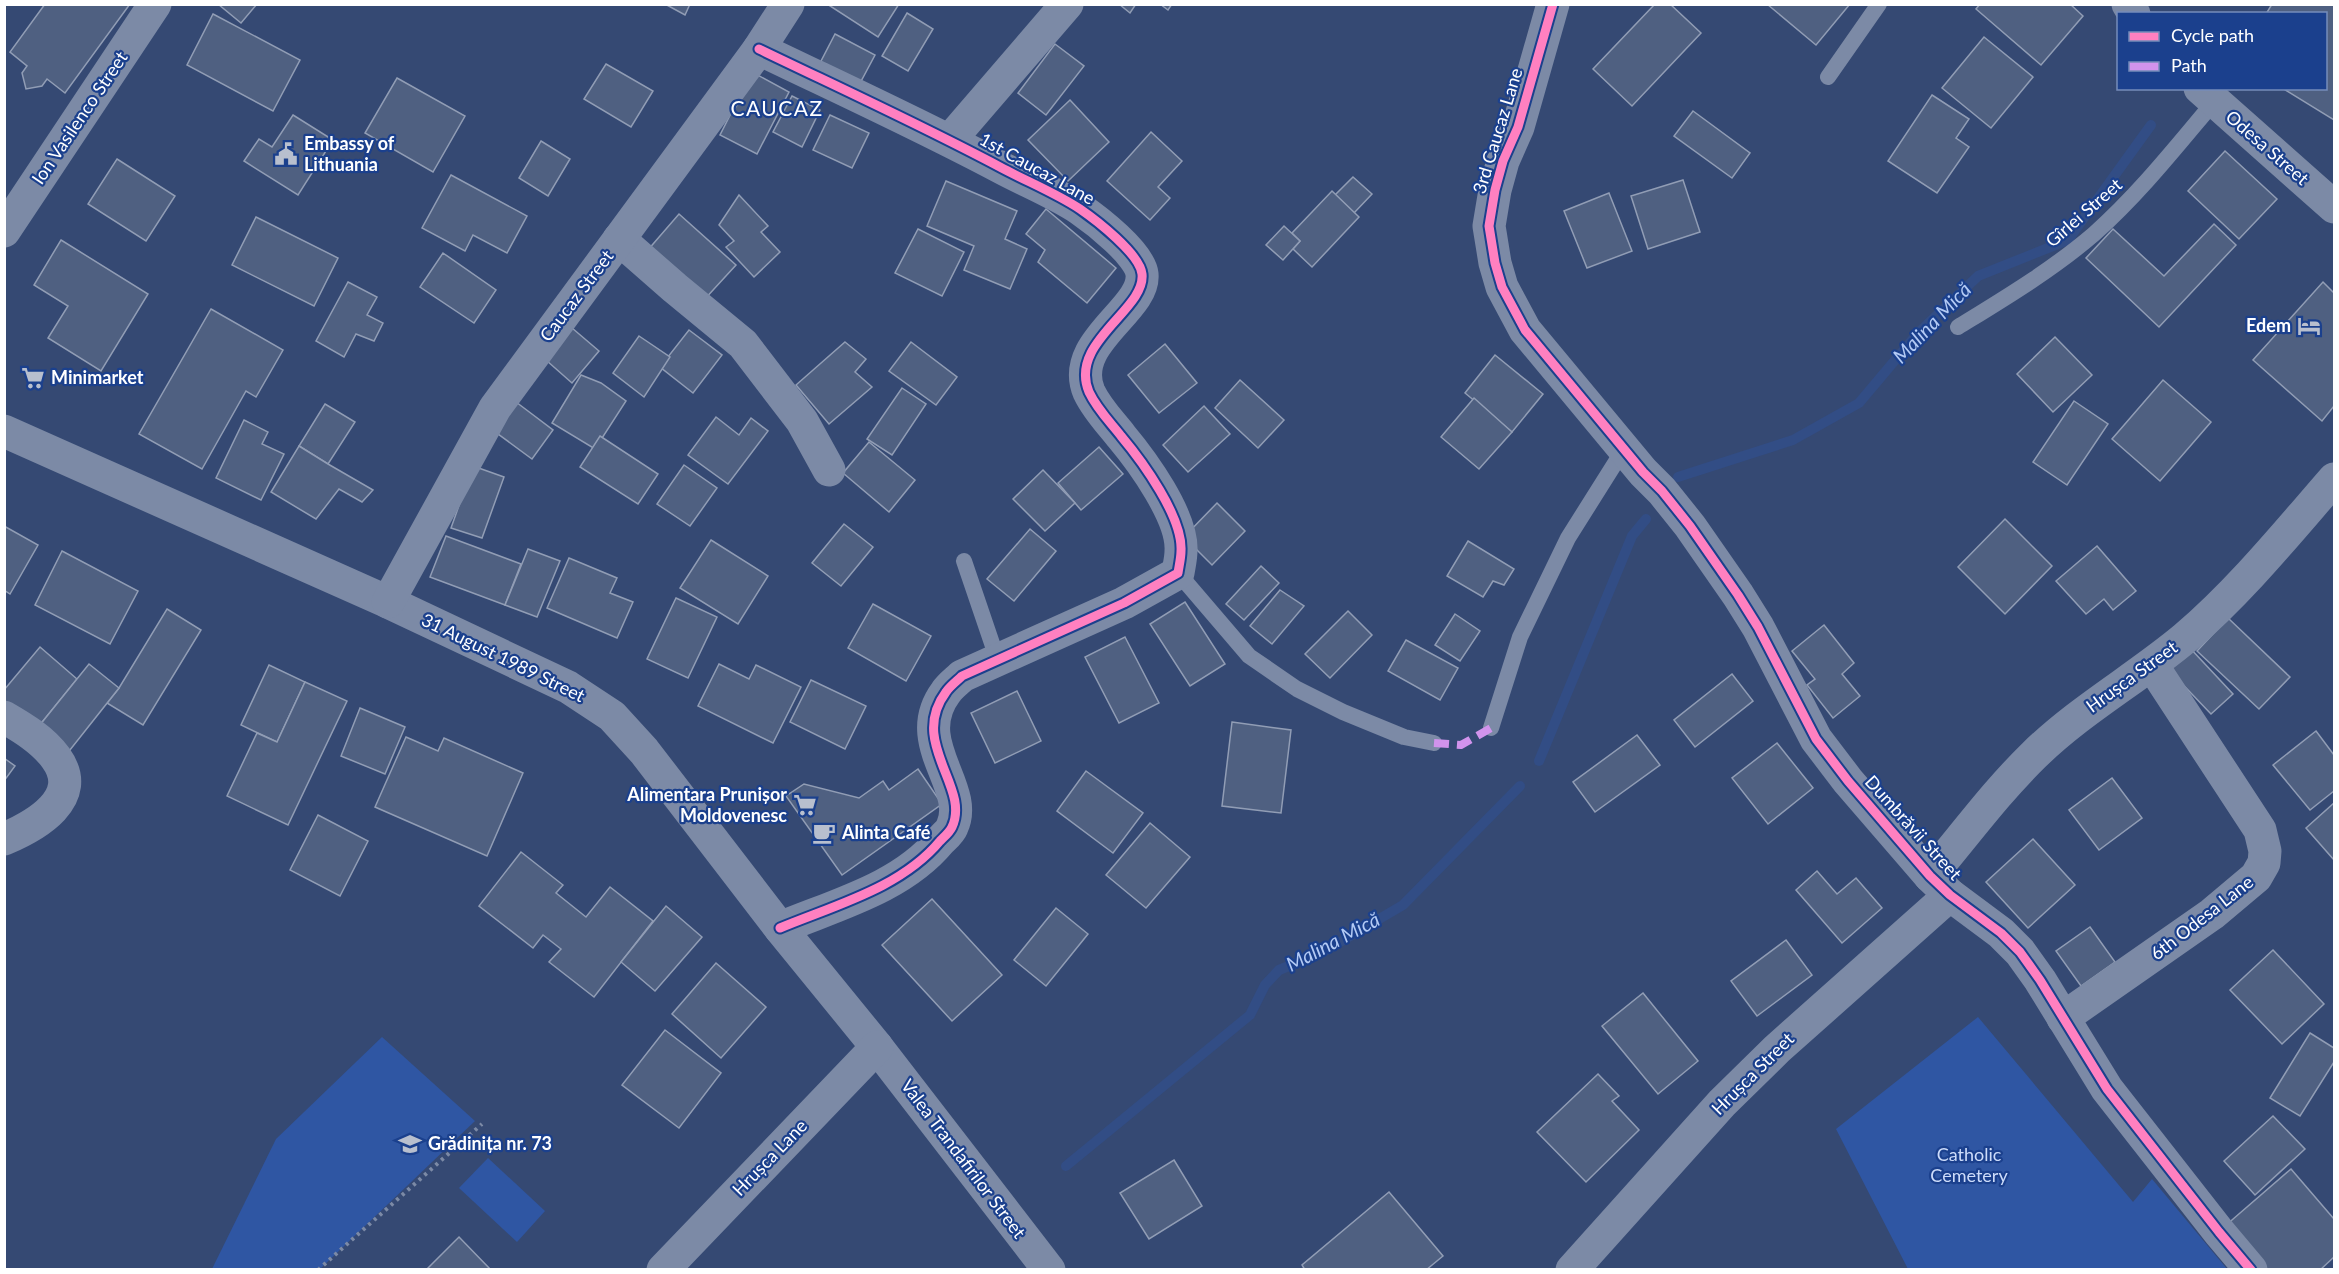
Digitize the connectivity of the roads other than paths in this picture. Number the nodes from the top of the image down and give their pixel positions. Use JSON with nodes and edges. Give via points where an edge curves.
{"nodes":[{"id":1,"x":155,"y":4,"type":"edge"},
{"id":2,"x":788,"y":4,"type":"edge"},
{"id":3,"x":1067,"y":4,"type":"edge"},
{"id":4,"x":1553,"y":4,"type":"edge"},
{"id":5,"x":1879,"y":4,"type":"edge"},
{"id":6,"x":759,"y":49,"type":"junction"},
{"id":7,"x":1828,"y":77,"type":"dead end"},
{"id":8,"x":2207,"y":95,"type":"edge"},
{"id":9,"x":950,"y":140,"type":"junction"},
{"id":10,"x":2334,"y":207,"type":"edge"},
{"id":11,"x":4,"y":231,"type":"edge"},
{"id":12,"x":619,"y":239,"type":"junction"},
{"id":13,"x":1958,"y":327,"type":"dead end"},
{"id":14,"x":4,"y":431,"type":"edge"},
{"id":15,"x":1634,"y":460,"type":"junction"},
{"id":16,"x":829,"y":470,"type":"dead end"},
{"id":17,"x":2334,"y":479,"type":"edge"},
{"id":18,"x":964,"y":561,"type":"dead end"},
{"id":19,"x":1178,"y":573,"type":"junction"},
{"id":20,"x":388,"y":602,"type":"junction"},
{"id":21,"x":998,"y":661,"type":"junction"},
{"id":22,"x":2151,"y":665,"type":"junction"},
{"id":23,"x":4,"y":717,"type":"edge"},
{"id":24,"x":1491,"y":728,"type":"dead end"},
{"id":25,"x":1434,"y":742,"type":"dead end"},
{"id":26,"x":4,"y":839,"type":"edge"},
{"id":27,"x":1940,"y":885,"type":"junction"},
{"id":28,"x":780,"y":928,"type":"junction"},
{"id":29,"x":2063,"y":1018,"type":"junction"},
{"id":30,"x":877,"y":1047,"type":"junction"},
{"id":31,"x":663,"y":1269,"type":"edge"},
{"id":32,"x":1049,"y":1269,"type":"edge"},
{"id":33,"x":1572,"y":1269,"type":"edge"},
{"id":34,"x":2251,"y":1269,"type":"edge"}],
"edges":[{"from":1,"to":11,"type":"street","name":"Ion Vasilenco Street"},
{"from":2,"to":6,"type":"street","name":"Caucaz Street"},
{"from":3,"to":9,"type":"street"},
{"from":4,"to":15,"type":"street","name":"3rd Caucaz Lane","via":[[1496,190],[1489,226],[1495,263],[1502,286],[1525,330]]},
{"from":5,"to":7,"type":"lane"},
{"from":6,"to":9,"type":"street","name":"1st Caucaz Lane"},
{"from":6,"to":12,"type":"street","name":"Caucaz Street"},
{"from":8,"to":10,"type":"street","name":"Odesa Street"},
{"from":8,"to":13,"type":"lane","name":"Gîrlei Street","via":[[2140,190],[2093,234],[2037,278]]},
{"from":9,"to":19,"type":"street","name":"1st Caucaz Lane","via":[[1079,208],[1109,231],[1139,267],[1141,285],[1094,348],[1086,378],[1094,400],[1142,461],[1178,528],[1182,549]]},
{"from":12,"to":16,"type":"street","via":[[743,344],[802,421]]},
{"from":12,"to":20,"type":"street","name":"Caucaz Street","via":[[495,408]]},
{"from":14,"to":20,"type":"street","name":"31 August 1989 Street"},
{"from":15,"to":24,"type":"lane","via":[[1568,538],[1520,638]]},
{"from":15,"to":27,"type":"street","name":"Dumbrăvii Street","via":[[1690,526],[1738,595],[1816,739]]},
{"from":17,"to":22,"type":"street","name":"Hrușca Street","via":[[2223,601]]},
{"from":18,"to":21,"type":"lane"},
{"from":19,"to":21,"type":"street","via":[[1124,603]]},
{"from":19,"to":25,"type":"lane","via":[[1250,657],[1297,689],[1404,737]]},
{"from":20,"to":28,"type":"street","name":"31 August 1989 Street","via":[[568,687],[612,716],[644,751]]},
{"from":21,"to":28,"type":"street","via":[[962,676],[945,693],[934,718],[938,757],[957,804],[952,827],[912,867],[881,886]]},
{"from":22,"to":27,"type":"street","name":"Hrușca Street","via":[[2072,721],[2033,755]]},
{"from":22,"to":29,"type":"street","name":"6th Odesa Lane","via":[[2260,830],[2264,863],[2256,878],[2212,914]]},
{"from":23,"to":26,"type":"street","via":[[34,736],[57,759],[64,786],[60,799],[40,821]]},
{"from":27,"to":29,"type":"street","name":"Dumbrăvii Street","via":[[2020,952]]},
{"from":27,"to":33,"type":"street","name":"Hrușca Street","via":[[1746,1080]]},
{"from":28,"to":30,"type":"street","name":"31 August 1989 Street"},
{"from":29,"to":34,"type":"street","name":"Dumbrăvii Street","via":[[2107,1089]]},
{"from":30,"to":31,"type":"street","name":"Hrușca Lane"},
{"from":30,"to":32,"type":"street","name":"Valea Trandafirilor Street"}]}
